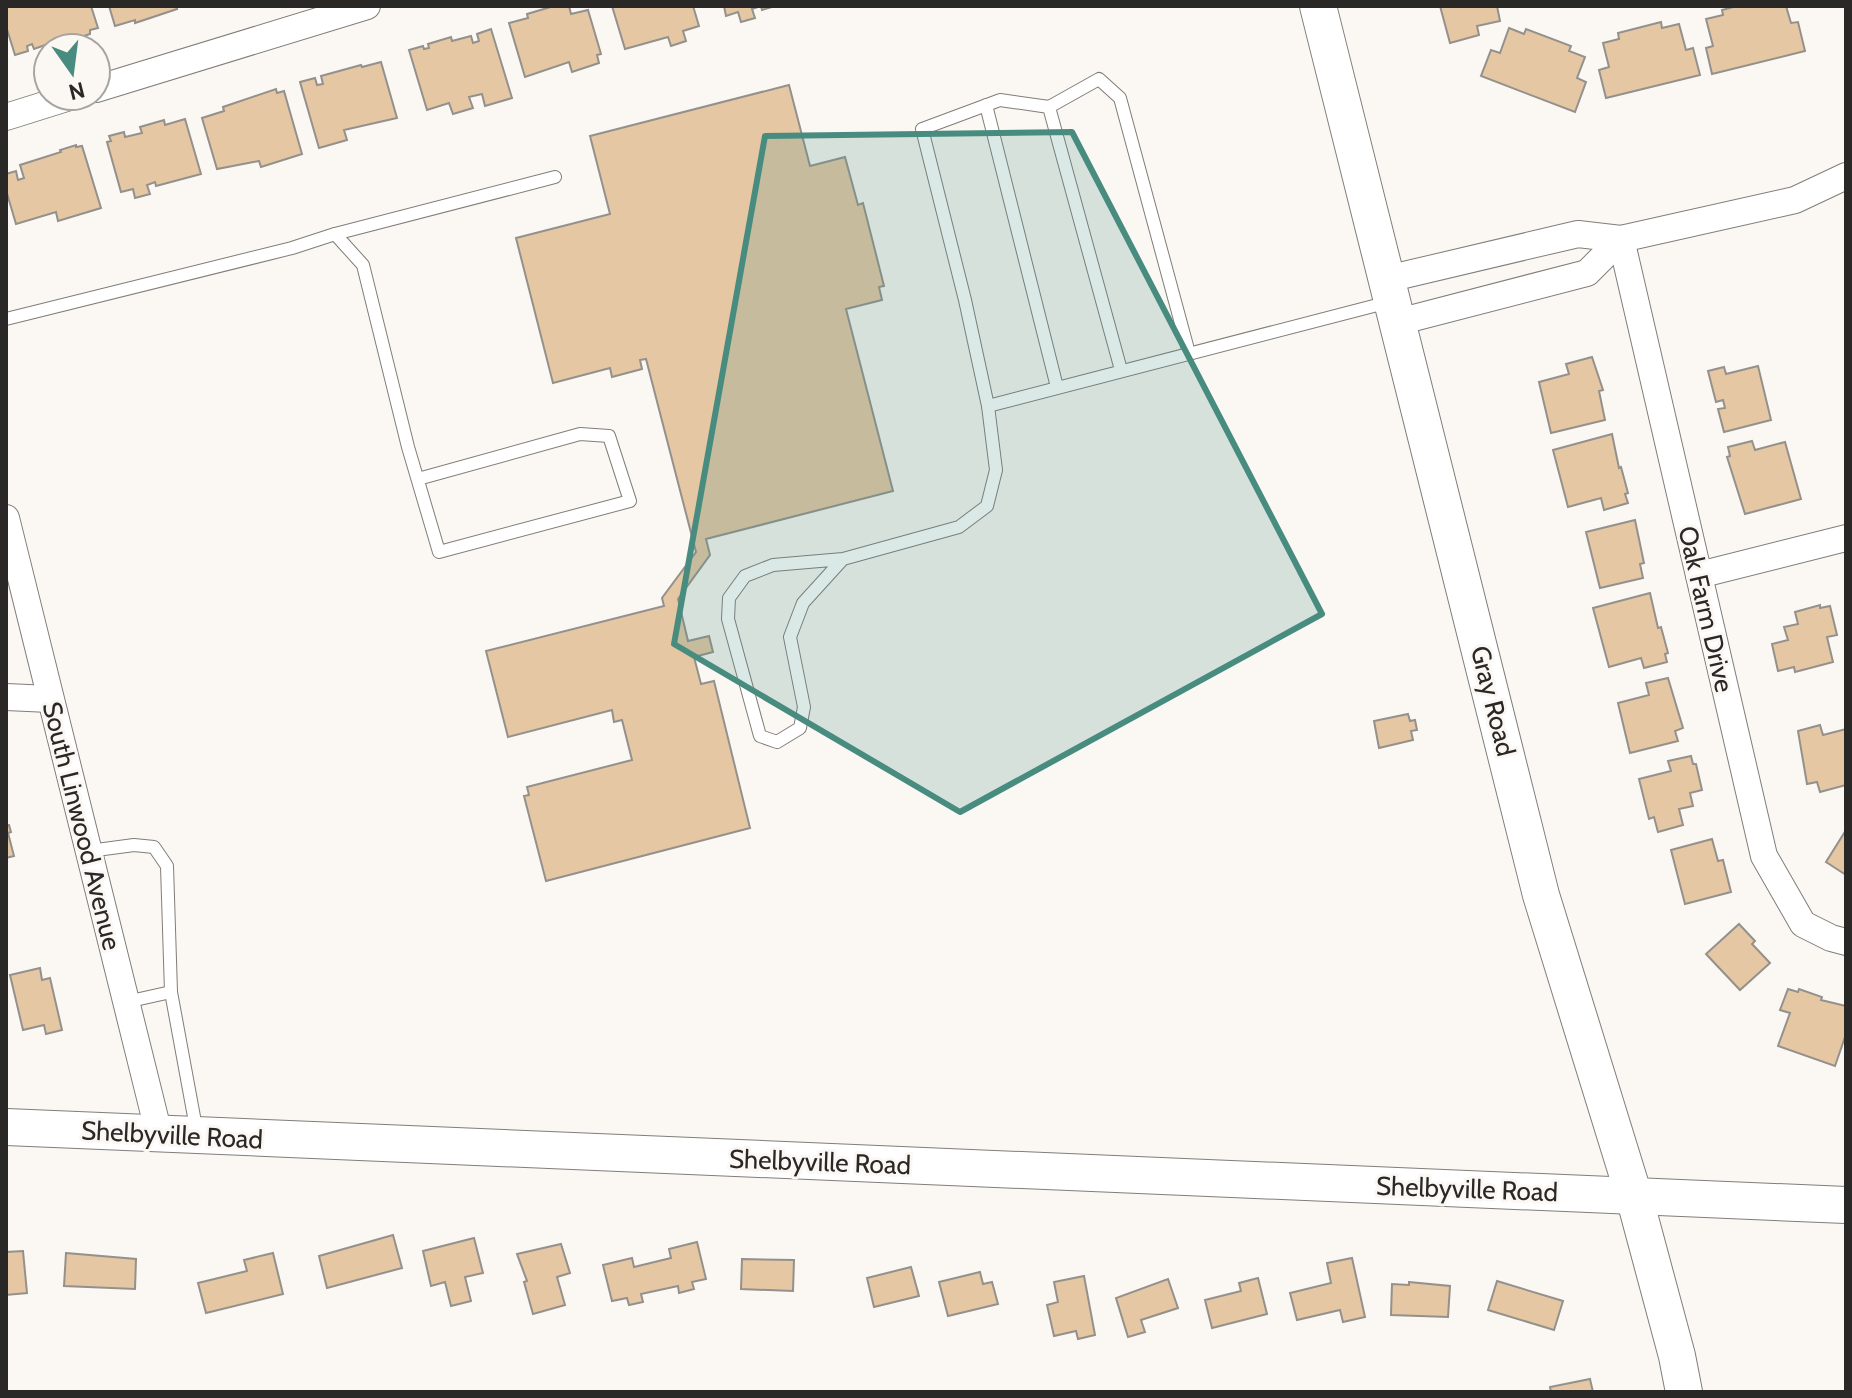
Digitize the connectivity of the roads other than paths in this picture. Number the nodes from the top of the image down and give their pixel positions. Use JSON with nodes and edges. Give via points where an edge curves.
{"nodes":[{"id":1,"x":367,"y":6,"type":"edge"},
{"id":2,"x":1318,"y":6,"type":"edge"},
{"id":3,"x":112,"y":84,"type":"edge"},
{"id":4,"x":986,"y":105,"type":"junction"},
{"id":5,"x":1049,"y":107,"type":"junction"},
{"id":6,"x":32,"y":109,"type":"edge"},
{"id":7,"x":6,"y":117,"type":"edge"},
{"id":8,"x":1846,"y":176,"type":"edge"},
{"id":9,"x":555,"y":177,"type":"dead end"},
{"id":10,"x":335,"y":234,"type":"junction"},
{"id":11,"x":1621,"y":239,"type":"junction"},
{"id":12,"x":1393,"y":301,"type":"junction"},
{"id":13,"x":6,"y":319,"type":"edge"},
{"id":14,"x":1189,"y":353,"type":"junction"},
{"id":15,"x":1121,"y":370,"type":"junction"},
{"id":16,"x":1057,"y":387,"type":"junction"},
{"id":17,"x":988,"y":406,"type":"junction"},
{"id":18,"x":418,"y":479,"type":"junction"},
{"id":19,"x":6,"y":518,"type":"edge"},
{"id":20,"x":1846,"y":538,"type":"edge"},
{"id":21,"x":843,"y":559,"type":"junction"},
{"id":22,"x":1699,"y":575,"type":"junction"},
{"id":23,"x":6,"y":697,"type":"edge"},
{"id":24,"x":50,"y":699,"type":"junction"},
{"id":25,"x":89,"y":851,"type":"junction"},
{"id":26,"x":1846,"y":942,"type":"edge"},
{"id":27,"x":171,"y":992,"type":"junction"},
{"id":28,"x":126,"y":1002,"type":"junction"},
{"id":29,"x":6,"y":1127,"type":"edge"},
{"id":30,"x":159,"y":1134,"type":"junction"},
{"id":31,"x":198,"y":1136,"type":"junction"},
{"id":32,"x":1634,"y":1196,"type":"junction"},
{"id":33,"x":1846,"y":1205,"type":"edge"},
{"id":34,"x":1684,"y":1392,"type":"edge"}],
"edges":[{"from":1,"to":3,"type":"street"},
{"from":2,"to":12,"type":"main road","name":"Gray Road"},
{"from":4,"to":5,"type":"lane","via":[[1000,100]]},
{"from":4,"to":16,"type":"lane"},
{"from":4,"to":17,"type":"lane","via":[[922,129]]},
{"from":5,"to":14,"type":"lane","via":[[1099,79],[1120,98]]},
{"from":5,"to":15,"type":"lane"},
{"from":6,"to":7,"type":"street"},
{"from":8,"to":11,"type":"street","via":[[1795,200]]},
{"from":9,"to":10,"type":"lane"},
{"from":10,"to":13,"type":"lane"},
{"from":10,"to":18,"type":"lane","via":[[363,265]]},
{"from":11,"to":12,"type":"street","via":[[1578,234]]},
{"from":11,"to":12,"type":"street","via":[[1587,273]]},
{"from":11,"to":22,"type":"street","name":"Oak Farm Drive"},
{"from":12,"to":14,"type":"lane"},
{"from":12,"to":32,"type":"main road","name":"Gray Road","via":[[1541,895]]},
{"from":14,"to":15,"type":"lane"},
{"from":15,"to":16,"type":"lane"},
{"from":16,"to":17,"type":"lane"},
{"from":17,"to":21,"type":"lane","via":[[996,470],[987,506],[959,527]]},
{"from":18,"to":18,"type":"lane","via":[[439,552],[630,501],[609,436],[580,434]]},
{"from":19,"to":24,"type":"street","name":"South Linwood Avenue"},
{"from":20,"to":22,"type":"street"},
{"from":21,"to":21,"type":"lane","via":[[803,603],[790,637],[804,707],[800,728],[777,742],[760,736],[728,619],[729,598],[745,576],[773,565]]},
{"from":22,"to":26,"type":"street","name":"Oak Farm Drive","via":[[1764,856],[1803,924]]},
{"from":23,"to":24,"type":"street"},
{"from":24,"to":25,"type":"street","name":"South Linwood Avenue"},
{"from":25,"to":27,"type":"lane","via":[[154,847],[167,866]]},
{"from":25,"to":28,"type":"street","name":"South Linwood Avenue"},
{"from":27,"to":28,"type":"lane"},
{"from":27,"to":31,"type":"lane"},
{"from":28,"to":30,"type":"street","name":"South Linwood Avenue"},
{"from":29,"to":30,"type":"main road","name":"Shelbyville Road"},
{"from":30,"to":31,"type":"main road","name":"Shelbyville Road"},
{"from":31,"to":32,"type":"main road","name":"Shelbyville Road"},
{"from":32,"to":33,"type":"main road","name":"Shelbyville Road"},
{"from":32,"to":34,"type":"main road","name":"Gray Road"}]}
